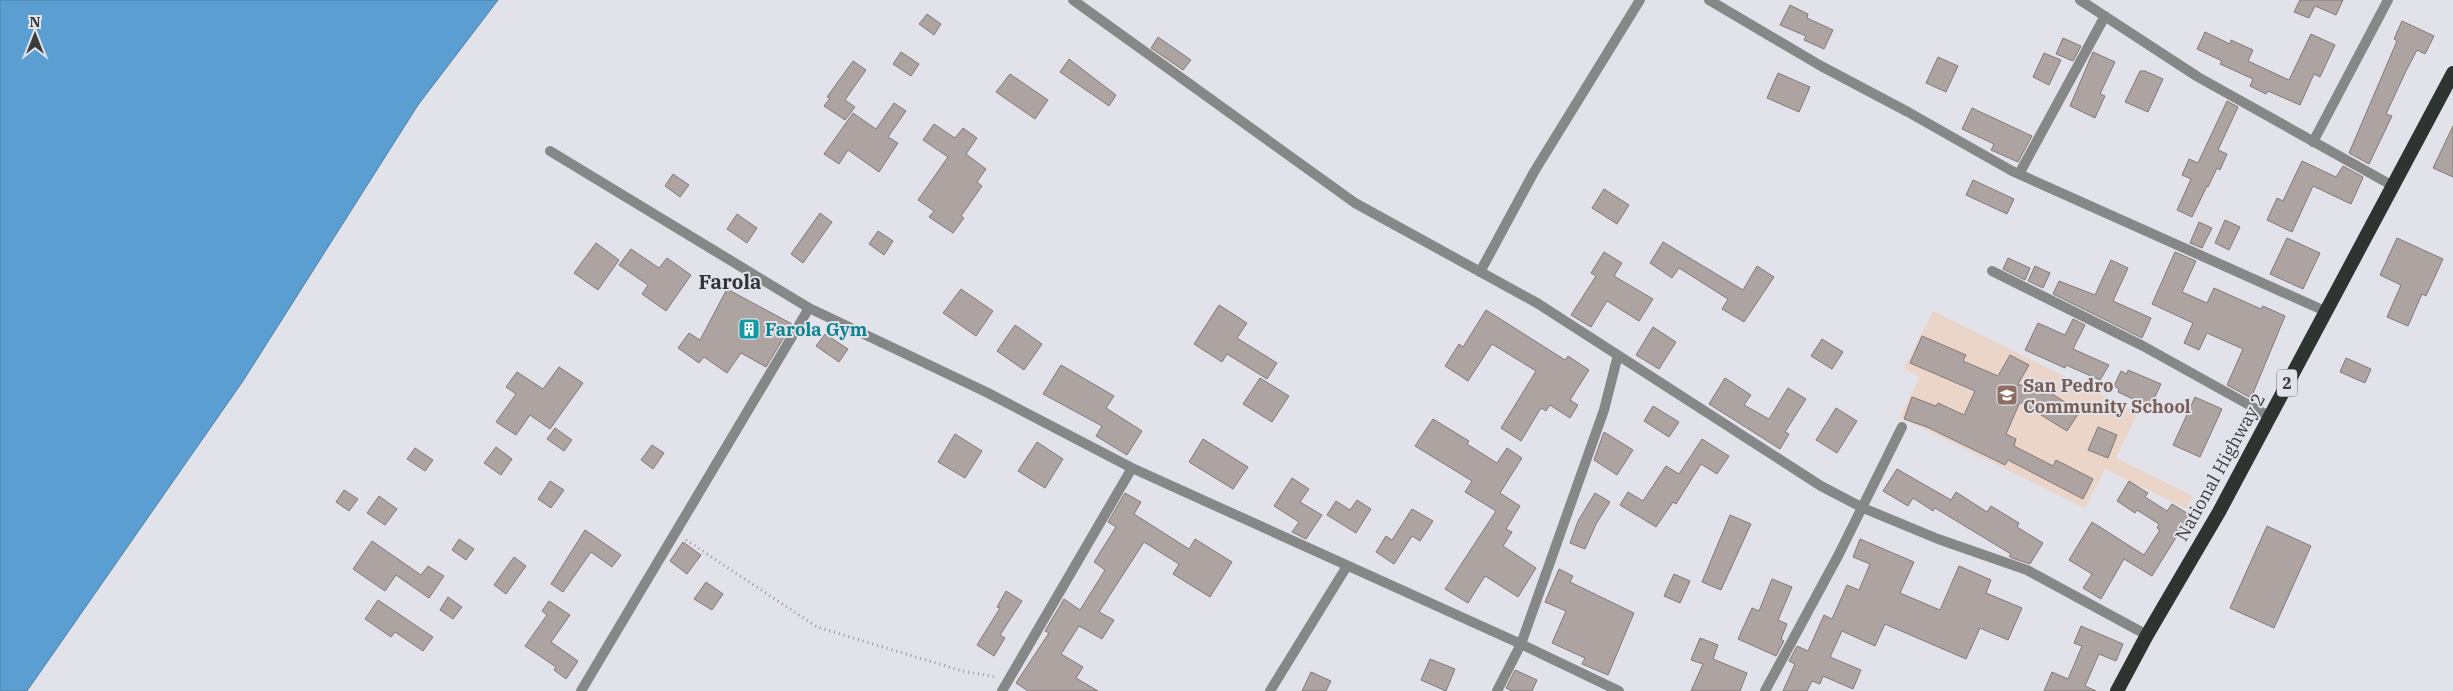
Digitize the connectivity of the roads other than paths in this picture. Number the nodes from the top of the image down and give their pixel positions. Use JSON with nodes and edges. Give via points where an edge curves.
{"nodes":[{"id":1,"x":1073,"y":0,"type":"edge"},
{"id":2,"x":1640,"y":0,"type":"edge"},
{"id":3,"x":1709,"y":0,"type":"edge"},
{"id":4,"x":2080,"y":0,"type":"edge"},
{"id":5,"x":2388,"y":0,"type":"edge"},
{"id":6,"x":2093,"y":3,"type":"edge"},
{"id":7,"x":2105,"y":16,"type":"junction"},
{"id":8,"x":2453,"y":73,"type":"edge"},
{"id":9,"x":2313,"y":142,"type":"junction"},
{"id":10,"x":550,"y":150,"type":"dead end"},
{"id":11,"x":2019,"y":174,"type":"junction"},
{"id":12,"x":2393,"y":186,"type":"junction"},
{"id":13,"x":1992,"y":271,"type":"dead end"},
{"id":14,"x":1480,"y":272,"type":"junction"},
{"id":15,"x":809,"y":308,"type":"junction"},
{"id":16,"x":2325,"y":311,"type":"junction"},
{"id":17,"x":1618,"y":355,"type":"junction"},
{"id":18,"x":2269,"y":416,"type":"junction"},
{"id":19,"x":1902,"y":427,"type":"dead end"},
{"id":20,"x":1132,"y":468,"type":"junction"},
{"id":21,"x":1863,"y":508,"type":"junction"},
{"id":22,"x":1347,"y":566,"type":"junction"},
{"id":23,"x":2147,"y":635,"type":"junction"},
{"id":24,"x":1521,"y":644,"type":"junction"},
{"id":25,"x":581,"y":691,"type":"edge"},
{"id":26,"x":1002,"y":691,"type":"edge"},
{"id":27,"x":1270,"y":691,"type":"edge"},
{"id":28,"x":1497,"y":691,"type":"edge"},
{"id":29,"x":1619,"y":691,"type":"edge"},
{"id":30,"x":1765,"y":691,"type":"edge"},
{"id":31,"x":2117,"y":691,"type":"edge"}],
"edges":[{"from":1,"to":14,"type":"street","via":[[1355,203]]},
{"from":2,"to":14,"type":"street","via":[[1534,172]]},
{"from":3,"to":11,"type":"street","via":[[1821,66]]},
{"from":4,"to":6,"type":"street"},
{"from":5,"to":9,"type":"street"},
{"from":6,"to":7,"type":"street"},
{"from":7,"to":9,"type":"street","via":[[2198,77]]},
{"from":7,"to":11,"type":"street"},
{"from":8,"to":12,"type":"highway","name":"National Highway 2","number":"2"},
{"from":9,"to":12,"type":"street"},
{"from":10,"to":15,"type":"street"},
{"from":11,"to":16,"type":"street"},
{"from":12,"to":16,"type":"highway","name":"National Highway 2","number":"2"},
{"from":13,"to":18,"type":"street","via":[[2143,346]]},
{"from":14,"to":17,"type":"street","via":[[1537,303]]},
{"from":15,"to":20,"type":"street","via":[[986,392]]},
{"from":15,"to":25,"type":"street"},
{"from":16,"to":18,"type":"highway","name":"National Highway 2","number":"2"},
{"from":17,"to":21,"type":"street","via":[[1822,486]]},
{"from":17,"to":24,"type":"street","via":[[1604,410]]},
{"from":18,"to":23,"type":"highway","name":"National Highway 2","number":"2","via":[[2219,512]]},
{"from":19,"to":21,"type":"street"},
{"from":20,"to":22,"type":"street"},
{"from":20,"to":26,"type":"street"},
{"from":21,"to":23,"type":"street","via":[[2027,570]]},
{"from":21,"to":30,"type":"street"},
{"from":22,"to":24,"type":"street"},
{"from":22,"to":27,"type":"street"},
{"from":23,"to":31,"type":"highway","name":"National Highway 2","number":"2"},
{"from":24,"to":28,"type":"street"},
{"from":24,"to":29,"type":"street"}]}
